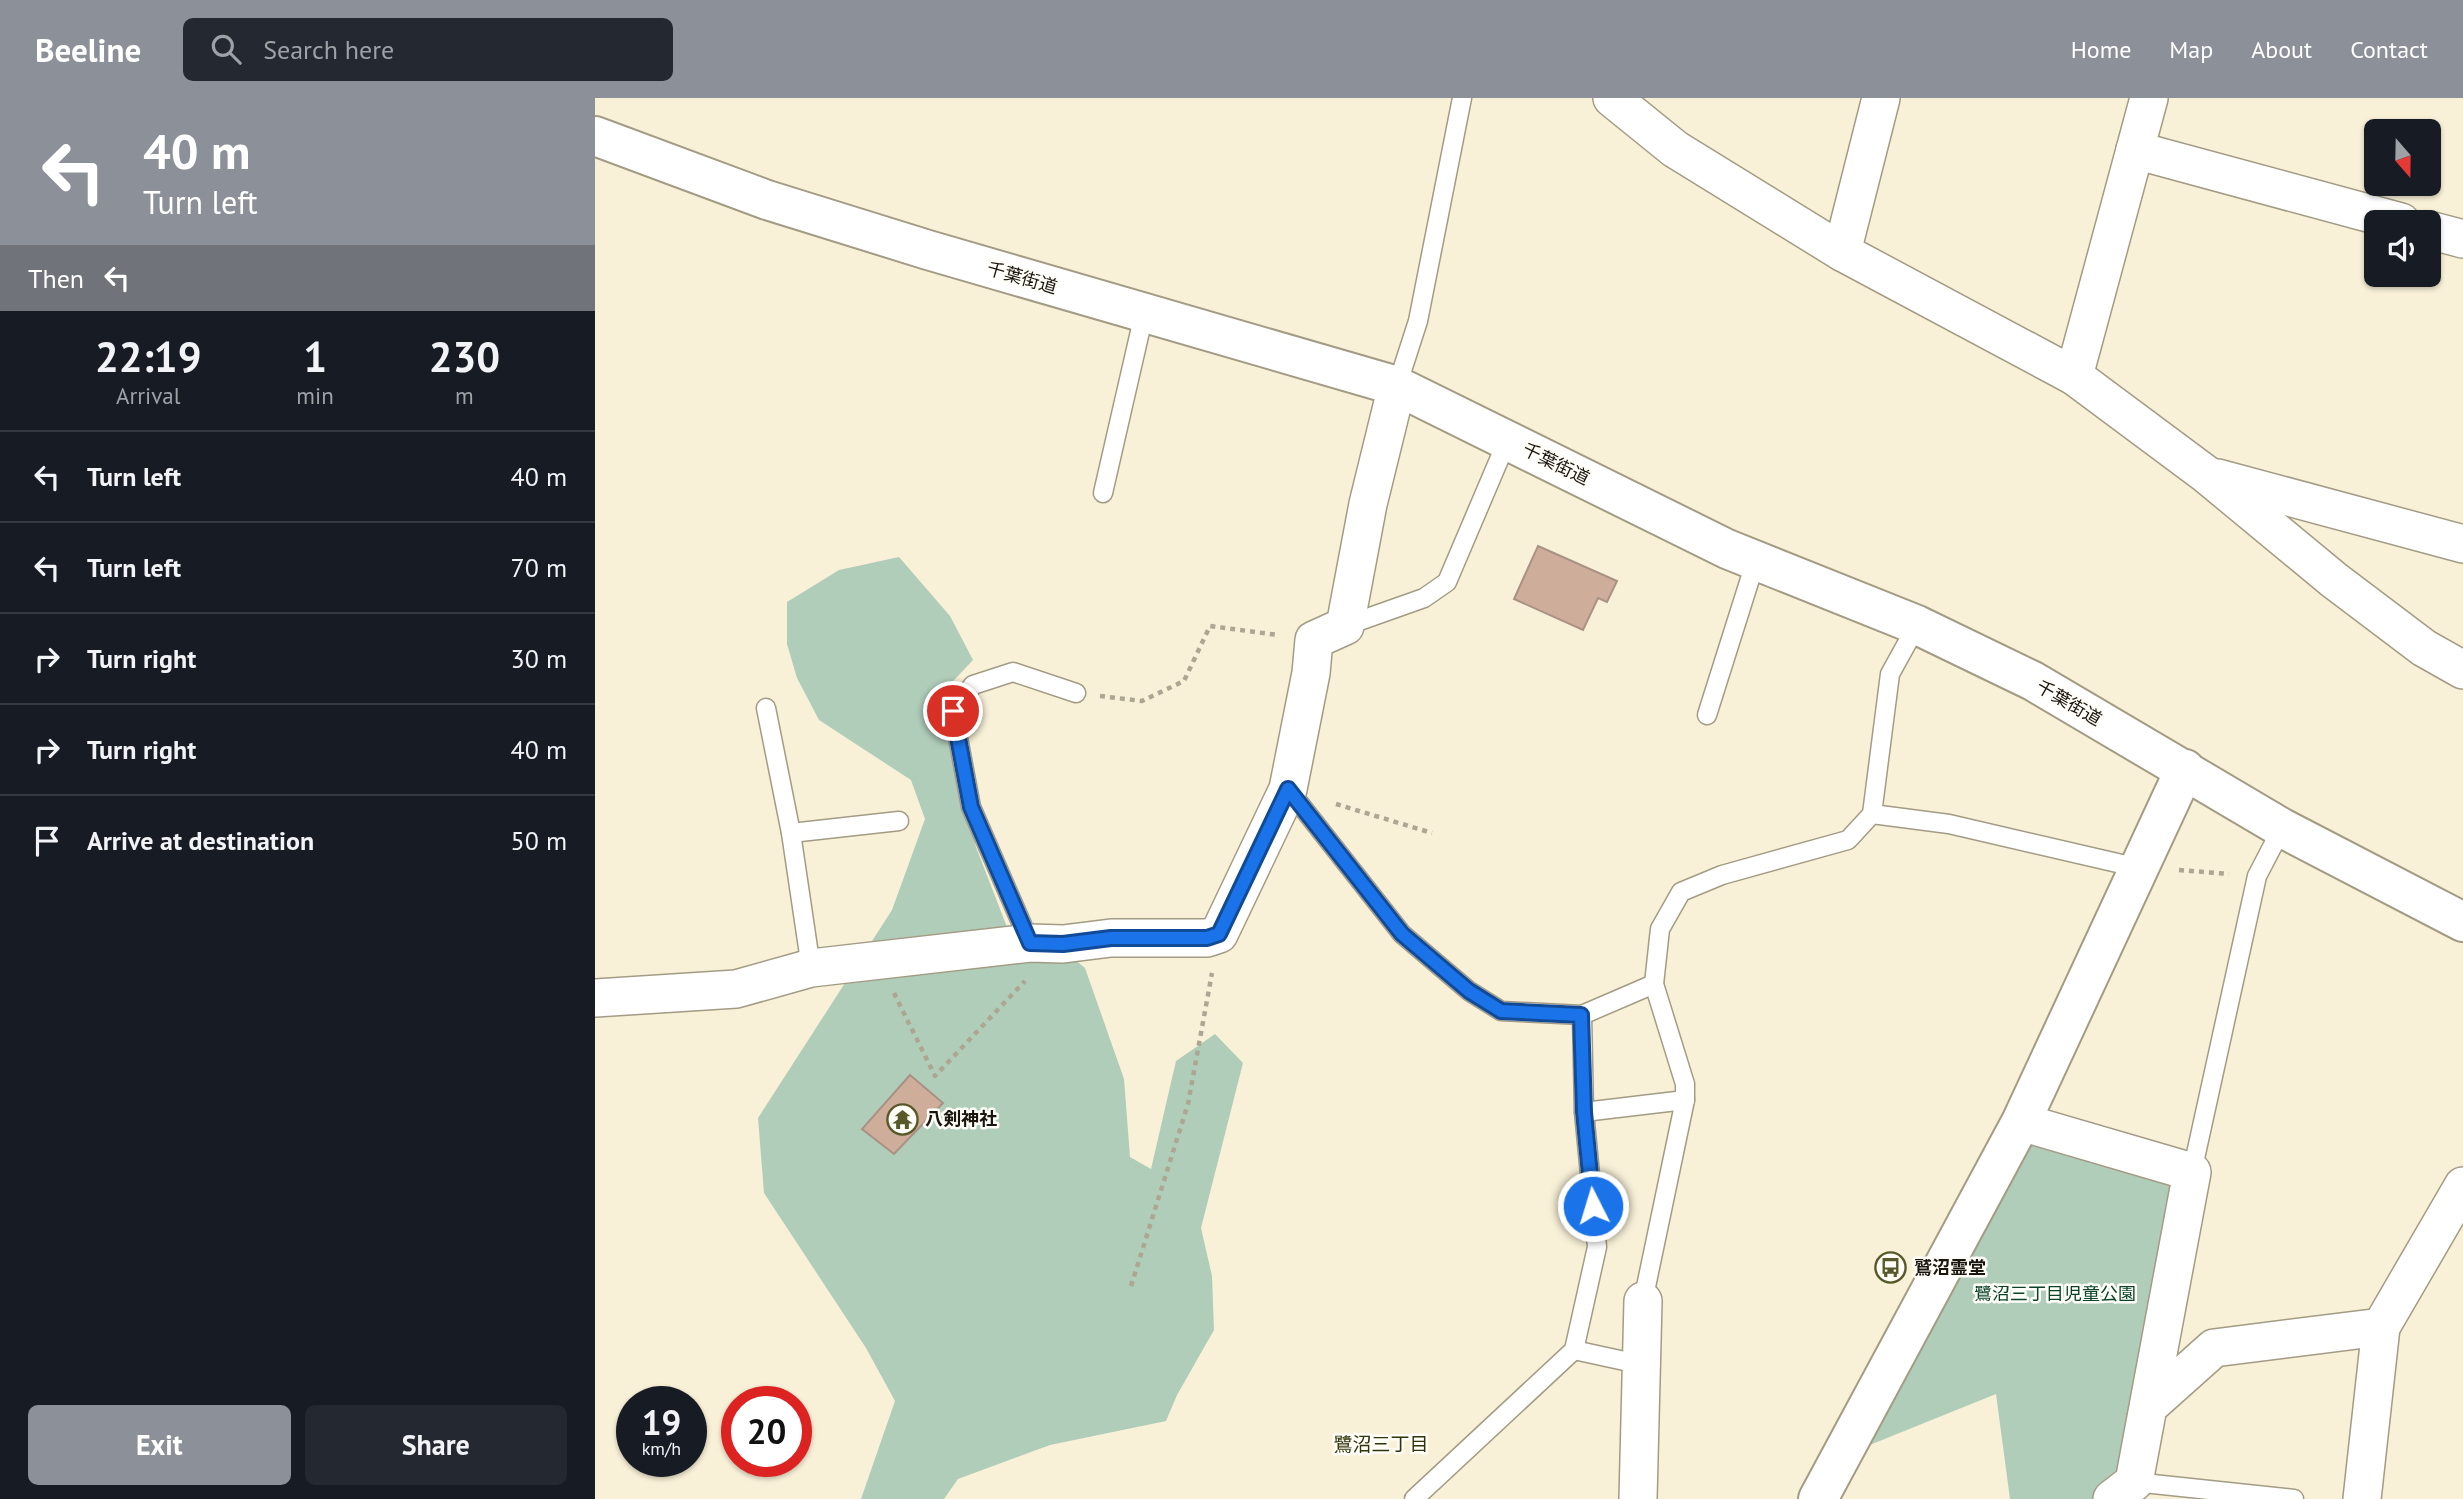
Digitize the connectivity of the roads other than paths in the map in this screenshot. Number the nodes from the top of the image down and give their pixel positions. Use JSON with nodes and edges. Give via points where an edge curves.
{"nodes":[{"id":1,"x":1462,"y":98,"type":"edge"},
{"id":2,"x":1612,"y":98,"type":"edge"},
{"id":3,"x":1881,"y":98,"type":"edge"},
{"id":4,"x":2148,"y":98,"type":"edge"},
{"id":5,"x":595,"y":136,"type":"edge"},
{"id":6,"x":2134,"y":150,"type":"junction"},
{"id":7,"x":2364,"y":212,"type":"edge"},
{"id":8,"x":2441,"y":233,"type":"edge"},
{"id":9,"x":2463,"y":239,"type":"edge"},
{"id":10,"x":1842,"y":252,"type":"junction"},
{"id":11,"x":1145,"y":314,"type":"junction"},
{"id":12,"x":2074,"y":376,"type":"junction"},
{"id":13,"x":1397,"y":386,"type":"junction"},
{"id":14,"x":1507,"y":441,"type":"junction"},
{"id":15,"x":2207,"y":475,"type":"junction"},
{"id":16,"x":1103,"y":493,"type":"dead end"},
{"id":17,"x":2463,"y":544,"type":"edge"},
{"id":18,"x":1756,"y":561,"type":"junction"},
{"id":19,"x":1917,"y":625,"type":"junction"},
{"id":20,"x":1330,"y":633,"type":"junction"},
{"id":21,"x":2463,"y":670,"type":"edge"},
{"id":22,"x":1076,"y":693,"type":"road end"},
{"id":23,"x":766,"y":708,"type":"dead end"},
{"id":24,"x":1707,"y":715,"type":"dead end"},
{"id":25,"x":2185,"y":769,"type":"junction"},
{"id":26,"x":1288,"y":789,"type":"junction"},
{"id":27,"x":1872,"y":814,"type":"junction"},
{"id":28,"x":899,"y":821,"type":"dead end"},
{"id":29,"x":2282,"y":828,"type":"junction"},
{"id":30,"x":791,"y":833,"type":"junction"},
{"id":31,"x":2139,"y":868,"type":"junction"},
{"id":32,"x":2463,"y":922,"type":"edge"},
{"id":33,"x":1029,"y":960,"type":"junction"},
{"id":34,"x":811,"y":968,"type":"junction"},
{"id":35,"x":1654,"y":984,"type":"junction"},
{"id":36,"x":595,"y":998,"type":"edge"},
{"id":37,"x":1581,"y":1015,"type":"junction"},
{"id":38,"x":1685,"y":1100,"type":"junction"},
{"id":39,"x":1584,"y":1112,"type":"junction"},
{"id":40,"x":2021,"y":1122,"type":"junction"},
{"id":41,"x":2192,"y":1172,"type":"junction"},
{"id":42,"x":2463,"y":1186,"type":"edge"},
{"id":43,"x":1643,"y":1301,"type":"joint"},
{"id":44,"x":2381,"y":1326,"type":"junction"},
{"id":45,"x":1574,"y":1350,"type":"junction"},
{"id":46,"x":1643,"y":1365,"type":"junction"},
{"id":47,"x":2149,"y":1406,"type":"junction"},
{"id":48,"x":2123,"y":1490,"type":"edge"},
{"id":49,"x":1414,"y":1499,"type":"edge"},
{"id":50,"x":1638,"y":1499,"type":"edge"},
{"id":51,"x":1818,"y":1499,"type":"edge"},
{"id":52,"x":2294,"y":1499,"type":"edge"},
{"id":53,"x":2362,"y":1499,"type":"edge"}],
"edges":[{"from":1,"to":13,"type":"lane","via":[[1418,321]]},
{"from":2,"to":10,"type":"street","via":[[1675,149]]},
{"from":3,"to":10,"type":"street"},
{"from":4,"to":6,"type":"street"},
{"from":5,"to":11,"type":"main road","name":"千葉街道","via":[[767,200]]},
{"from":6,"to":7,"type":"street"},
{"from":6,"to":12,"type":"street"},
{"from":8,"to":9,"type":"street"},
{"from":10,"to":12,"type":"street"},
{"from":11,"to":13,"type":"main road","name":"千葉街道"},
{"from":11,"to":16,"type":"lane"},
{"from":12,"to":15,"type":"street"},
{"from":13,"to":14,"type":"main road","name":"千葉街道"},
{"from":13,"to":20,"type":"street"},
{"from":14,"to":18,"type":"main road","name":"千葉街道"},
{"from":14,"to":20,"type":"lane","via":[[1447,582],[1424,598]]},
{"from":15,"to":17,"type":"street"},
{"from":15,"to":21,"type":"street","via":[[2334,580],[2424,648]]},
{"from":18,"to":19,"type":"main road","name":"千葉街道"},
{"from":18,"to":24,"type":"lane"},
{"from":19,"to":25,"type":"main road","name":"千葉街道","via":[[2033,681]]},
{"from":19,"to":27,"type":"lane","via":[[1890,674]]},
{"from":20,"to":26,"type":"street","via":[[1311,673]]},
{"from":22,"to":33,"type":"lane","via":[[1013,672],[973,685],[953,711],[971,807]]},
{"from":23,"to":30,"type":"lane"},
{"from":25,"to":29,"type":"main road","name":"千葉街道"},
{"from":25,"to":31,"type":"main road"},
{"from":26,"to":33,"type":"street","via":[[1219,934],[1063,944]]},
{"from":26,"to":37,"type":"lane","via":[[1402,934],[1469,991],[1501,1011]]},
{"from":27,"to":31,"type":"lane","via":[[1949,824]]},
{"from":27,"to":35,"type":"lane","via":[[1848,840],[1722,875],[1681,892],[1660,929]]},
{"from":28,"to":30,"type":"lane"},
{"from":29,"to":32,"type":"main road","name":"千葉街道"},
{"from":29,"to":41,"type":"lane","via":[[2257,876]]},
{"from":30,"to":34,"type":"lane"},
{"from":31,"to":40,"type":"main road"},
{"from":33,"to":34,"type":"street","via":[[877,959]]},
{"from":34,"to":36,"type":"street","via":[[736,989]]},
{"from":35,"to":37,"type":"lane"},
{"from":35,"to":38,"type":"lane","via":[[1685,1084]]},
{"from":37,"to":39,"type":"lane"},
{"from":38,"to":39,"type":"lane"},
{"from":38,"to":43,"type":"lane"},
{"from":39,"to":45,"type":"lane","via":[[1597,1247]]},
{"from":40,"to":41,"type":"street"},
{"from":40,"to":51,"type":"main road"},
{"from":41,"to":47,"type":"street"},
{"from":42,"to":44,"type":"street"},
{"from":43,"to":46,"type":"street"},
{"from":44,"to":47,"type":"street","via":[[2214,1348]]},
{"from":44,"to":53,"type":"street"},
{"from":45,"to":46,"type":"lane"},
{"from":45,"to":49,"type":"lane"},
{"from":46,"to":50,"type":"street"},
{"from":47,"to":48,"type":"street"},
{"from":48,"to":52,"type":"lane"}]}
